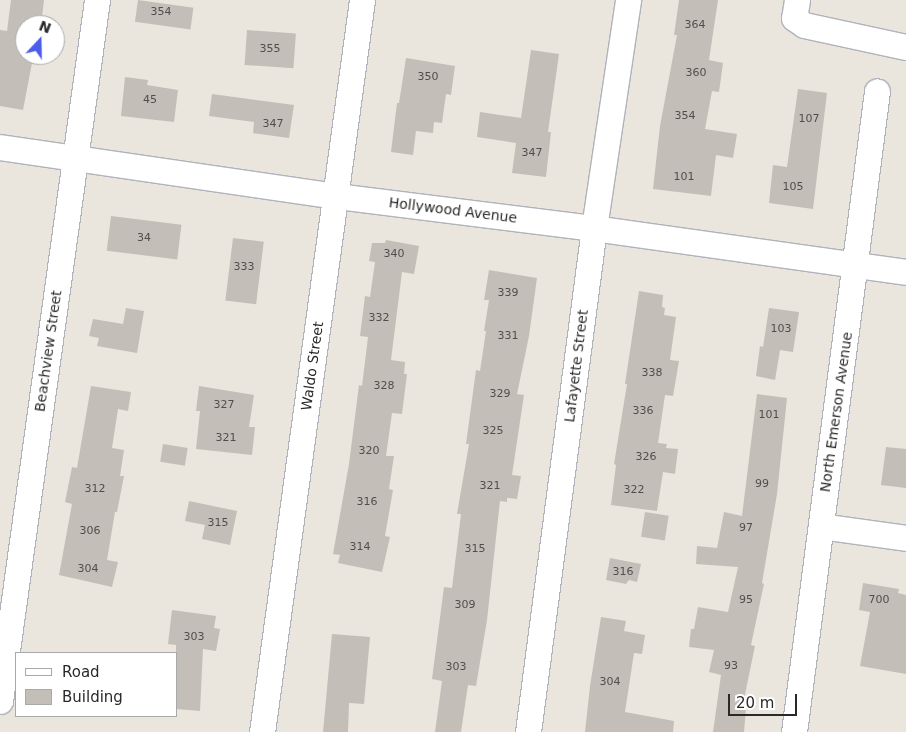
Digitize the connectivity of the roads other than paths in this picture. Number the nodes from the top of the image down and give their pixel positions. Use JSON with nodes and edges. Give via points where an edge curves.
{"nodes":[{"id":1,"x":97,"y":0,"type":"edge"},
{"id":2,"x":362,"y":0,"type":"edge"},
{"id":3,"x":628,"y":0,"type":"edge"},
{"id":4,"x":796,"y":0,"type":"edge"},
{"id":5,"x":906,"y":47,"type":"edge"},
{"id":6,"x":877,"y":91,"type":"dead end"},
{"id":7,"x":0,"y":147,"type":"edge"},
{"id":8,"x":76,"y":157,"type":"junction"},
{"id":9,"x":336,"y":196,"type":"junction"},
{"id":10,"x":594,"y":228,"type":"junction"},
{"id":11,"x":856,"y":264,"type":"junction"},
{"id":12,"x":906,"y":272,"type":"edge"},
{"id":13,"x":821,"y":526,"type":"junction"},
{"id":14,"x":906,"y":538,"type":"edge"},
{"id":15,"x":0,"y":701,"type":"edge"},
{"id":16,"x":262,"y":732,"type":"edge"},
{"id":17,"x":528,"y":732,"type":"edge"},
{"id":18,"x":794,"y":732,"type":"edge"}],
"edges":[{"from":1,"to":8,"type":"street","name":"Beachview Street"},
{"from":2,"to":9,"type":"street","name":"Waldo Street"},
{"from":3,"to":10,"type":"street","name":"Lafayette Street"},
{"from":4,"to":5,"type":"street","via":[[794,18],[804,24]]},
{"from":6,"to":11,"type":"street","name":"North Emerson Avenue"},
{"from":7,"to":8,"type":"street","name":"Hollywood Avenue"},
{"from":8,"to":9,"type":"street","name":"Hollywood Avenue"},
{"from":8,"to":15,"type":"street","name":"Beachview Street"},
{"from":9,"to":10,"type":"street","name":"Hollywood Avenue"},
{"from":9,"to":16,"type":"street","name":"Waldo Street"},
{"from":10,"to":11,"type":"street","name":"Hollywood Avenue"},
{"from":10,"to":17,"type":"street","name":"Lafayette Street"},
{"from":11,"to":12,"type":"street","name":"Hollywood Avenue"},
{"from":11,"to":13,"type":"street","name":"North Emerson Avenue"},
{"from":13,"to":14,"type":"street"},
{"from":13,"to":18,"type":"street","name":"North Emerson Avenue"}]}
